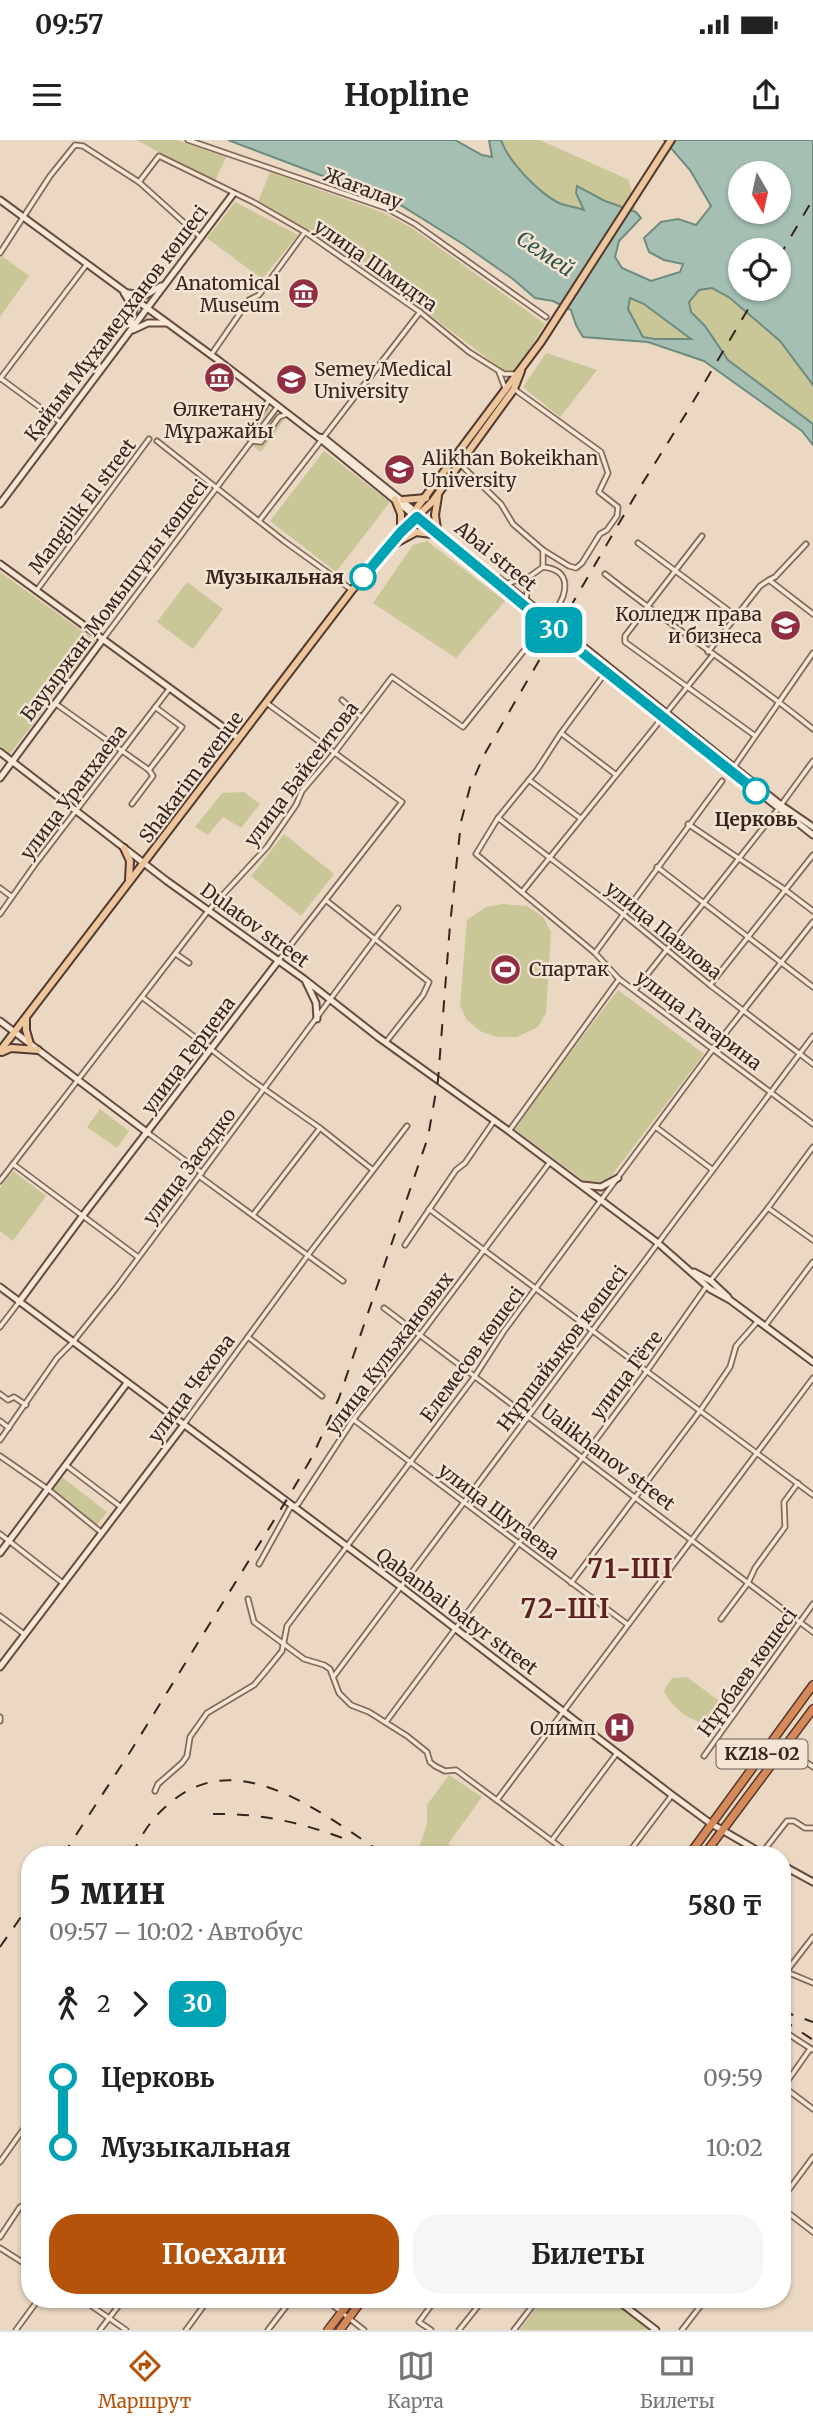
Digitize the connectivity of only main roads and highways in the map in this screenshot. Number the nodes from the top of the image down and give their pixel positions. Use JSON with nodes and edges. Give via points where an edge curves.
{"nodes":[{"id":1,"x":671,"y":140,"type":"edge"},
{"id":2,"x":521,"y":371,"type":"junction"},
{"id":3,"x":439,"y":493,"type":"junction"},
{"id":4,"x":425,"y":498,"type":"junction"},
{"id":5,"x":417,"y":513,"type":"junction"},
{"id":6,"x":401,"y":532,"type":"junction"},
{"id":7,"x":389,"y":546,"type":"junction"},
{"id":8,"x":124,"y":848,"type":"road end"},
{"id":9,"x":129,"y":881,"type":"junction"},
{"id":10,"x":27,"y":1017,"type":"junction"},
{"id":11,"x":30,"y":1044,"type":"road end"},
{"id":12,"x":38,"y":1050,"type":"road end"},
{"id":13,"x":0,"y":1052,"type":"edge"},
{"id":14,"x":813,"y":1685,"type":"edge"},
{"id":15,"x":813,"y":1709,"type":"edge"},
{"id":16,"x":695,"y":1846,"type":"edge"},
{"id":17,"x":710,"y":1846,"type":"edge"},
{"id":18,"x":344,"y":2308,"type":"edge"},
{"id":19,"x":357,"y":2308,"type":"edge"},
{"id":20,"x":328,"y":2330,"type":"edge"},
{"id":21,"x":340,"y":2330,"type":"edge"}],
"edges":[{"from":1,"to":2,"type":"main road","name":"Shakarim avenue"},
{"from":2,"to":3,"type":"main road","name":"Shakarim avenue","via":[[514,390]]},
{"from":2,"to":4,"type":"main road","name":"Shakarim avenue"},
{"from":3,"to":5,"type":"main road","name":"Shakarim avenue"},
{"from":3,"to":7,"type":"main road","via":[[435,515],[439,532],[416,532]]},
{"from":4,"to":5,"type":"main road","name":"Shakarim avenue"},
{"from":4,"to":6,"type":"main road","via":[[399,499]]},
{"from":5,"to":6,"type":"main road","name":"Shakarim avenue"},
{"from":6,"to":7,"type":"main road","name":"Shakarim avenue"},
{"from":7,"to":9,"type":"main road","name":"Shakarim avenue"},
{"from":8,"to":9,"type":"main road","via":[[130,861]]},
{"from":9,"to":10,"type":"main road","name":"Shakarim avenue"},
{"from":10,"to":11,"type":"main road"},
{"from":10,"to":13,"type":"main road","name":"Shakarim avenue"},
{"from":12,"to":13,"type":"main road"},
{"from":14,"to":16,"type":"highway","number":"KZ18-02"},
{"from":15,"to":17,"type":"highway","number":"KZ18-02"},
{"from":18,"to":20,"type":"highway"},
{"from":19,"to":21,"type":"highway"}]}
